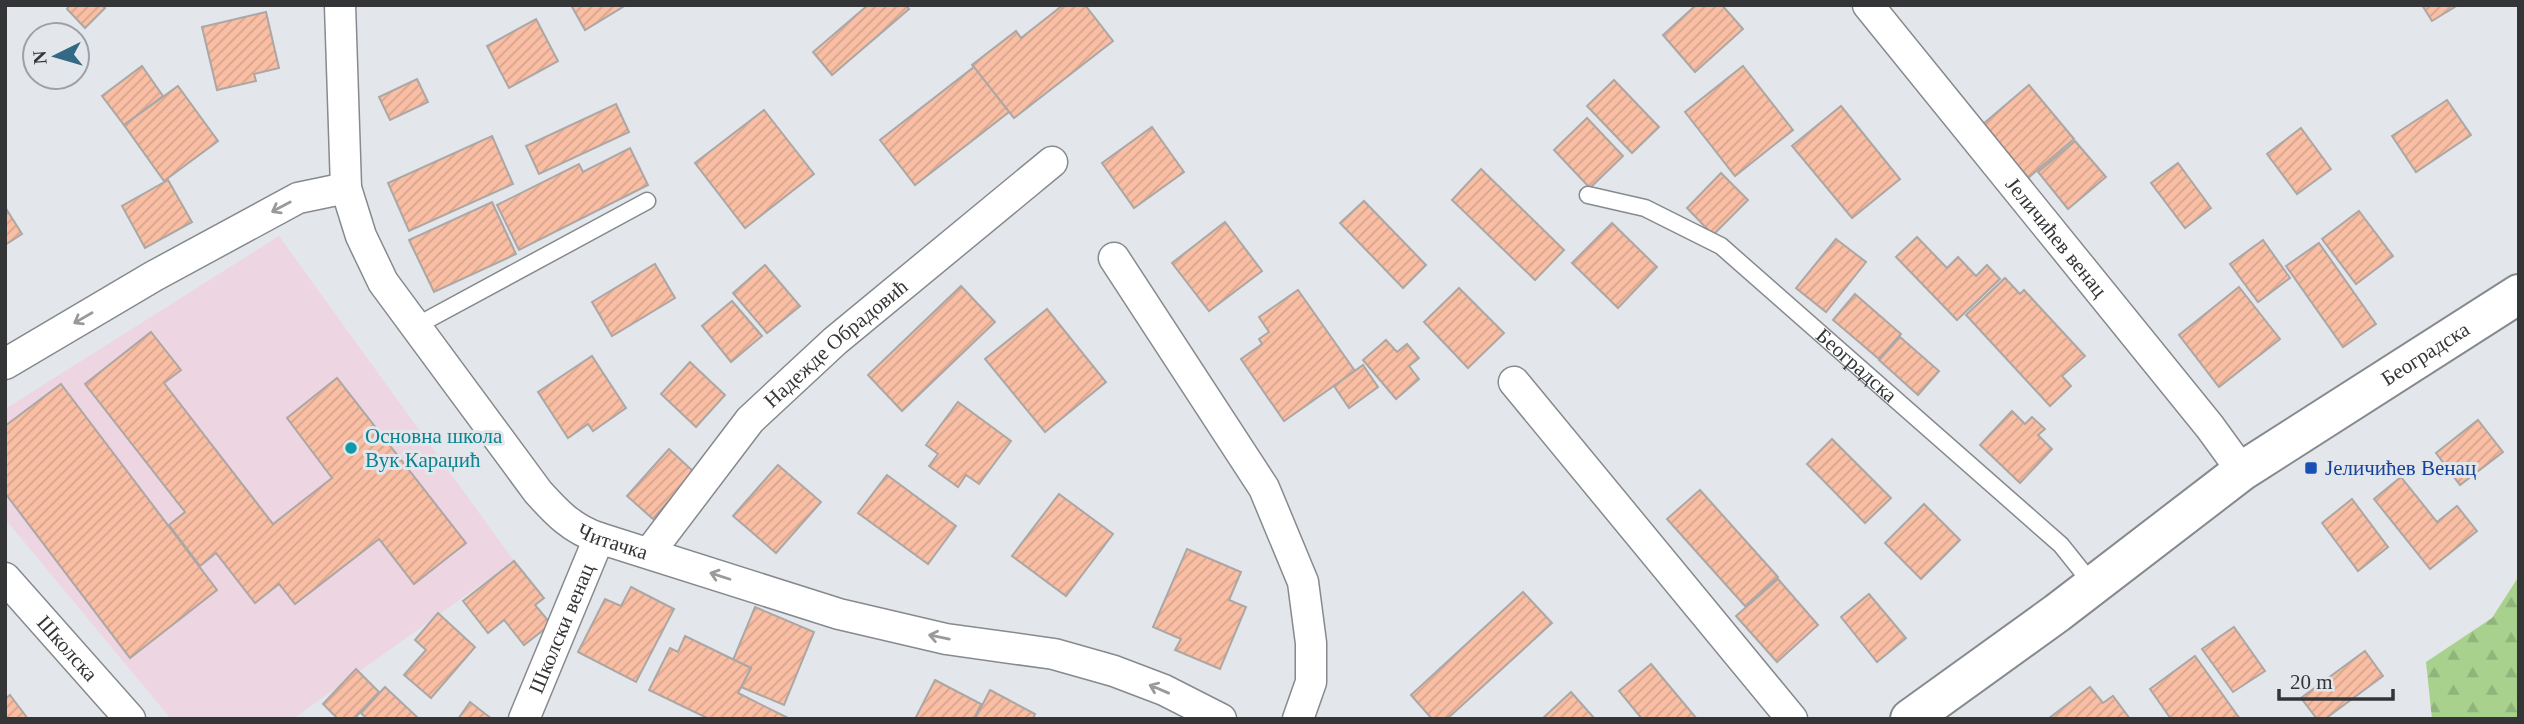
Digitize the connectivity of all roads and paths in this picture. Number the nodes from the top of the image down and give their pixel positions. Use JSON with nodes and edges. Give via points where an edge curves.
{"nodes":[{"id":1,"x":340,"y":5,"type":"edge"},
{"id":2,"x":1868,"y":5,"type":"edge"},
{"id":3,"x":1052,"y":162,"type":"dead end"},
{"id":4,"x":346,"y":188,"type":"junction"},
{"id":5,"x":1588,"y":195,"type":"dead end"},
{"id":6,"x":647,"y":201,"type":"dead end"},
{"id":7,"x":1115,"y":258,"type":"dead end"},
{"id":8,"x":2519,"y":294,"type":"edge"},
{"id":9,"x":416,"y":326,"type":"junction"},
{"id":10,"x":5,"y":363,"type":"edge"},
{"id":11,"x":1514,"y":382,"type":"dead end"},
{"id":12,"x":2242,"y":471,"type":"junction"},
{"id":13,"x":599,"y":538,"type":"junction"},
{"id":14,"x":649,"y":553,"type":"junction"},
{"id":15,"x":5,"y":578,"type":"edge"},
{"id":16,"x":2093,"y":585,"type":"junction"},
{"id":17,"x":130,"y":719,"type":"edge"},
{"id":18,"x":524,"y":719,"type":"edge"},
{"id":19,"x":1221,"y":719,"type":"edge"},
{"id":20,"x":1298,"y":719,"type":"edge"},
{"id":21,"x":1792,"y":719,"type":"edge"},
{"id":22,"x":1910,"y":719,"type":"edge"}],
"edges":[{"from":1,"to":4,"type":"street","name":"Читачка"},
{"from":2,"to":12,"type":"street","name":"Јеличићев венац"},
{"from":3,"to":14,"type":"street","name":"Надежде Обрадовић","via":[[835,341],[750,421]]},
{"from":4,"to":9,"type":"street","name":"Читачка","via":[[361,236],[383,282]]},
{"from":4,"to":10,"type":"street","one_way":true,"via":[[298,198]]},
{"from":5,"to":16,"type":"lane","name":"Београдска","via":[[1645,208],[1721,246],[2061,545]]},
{"from":6,"to":9,"type":"lane"},
{"from":7,"to":20,"type":"street","via":[[1264,488],[1303,582],[1311,682]]},
{"from":8,"to":12,"type":"main road","name":"Београдска"},
{"from":9,"to":13,"type":"street","name":"Читачка","via":[[538,492],[562,518]]},
{"from":11,"to":21,"type":"street"},
{"from":12,"to":16,"type":"main road","name":"Београдска"},
{"from":13,"to":14,"type":"street","name":"Читачка"},
{"from":13,"to":18,"type":"street","name":"Школски венац"},
{"from":19,"to":14,"type":"street","name":"Читачка","one_way":true,"via":[[1114,671],[1054,654],[946,639],[839,614]]},
{"from":15,"to":17,"type":"street","name":"Школска"},
{"from":16,"to":22,"type":"main road","name":"Београдска"}]}
